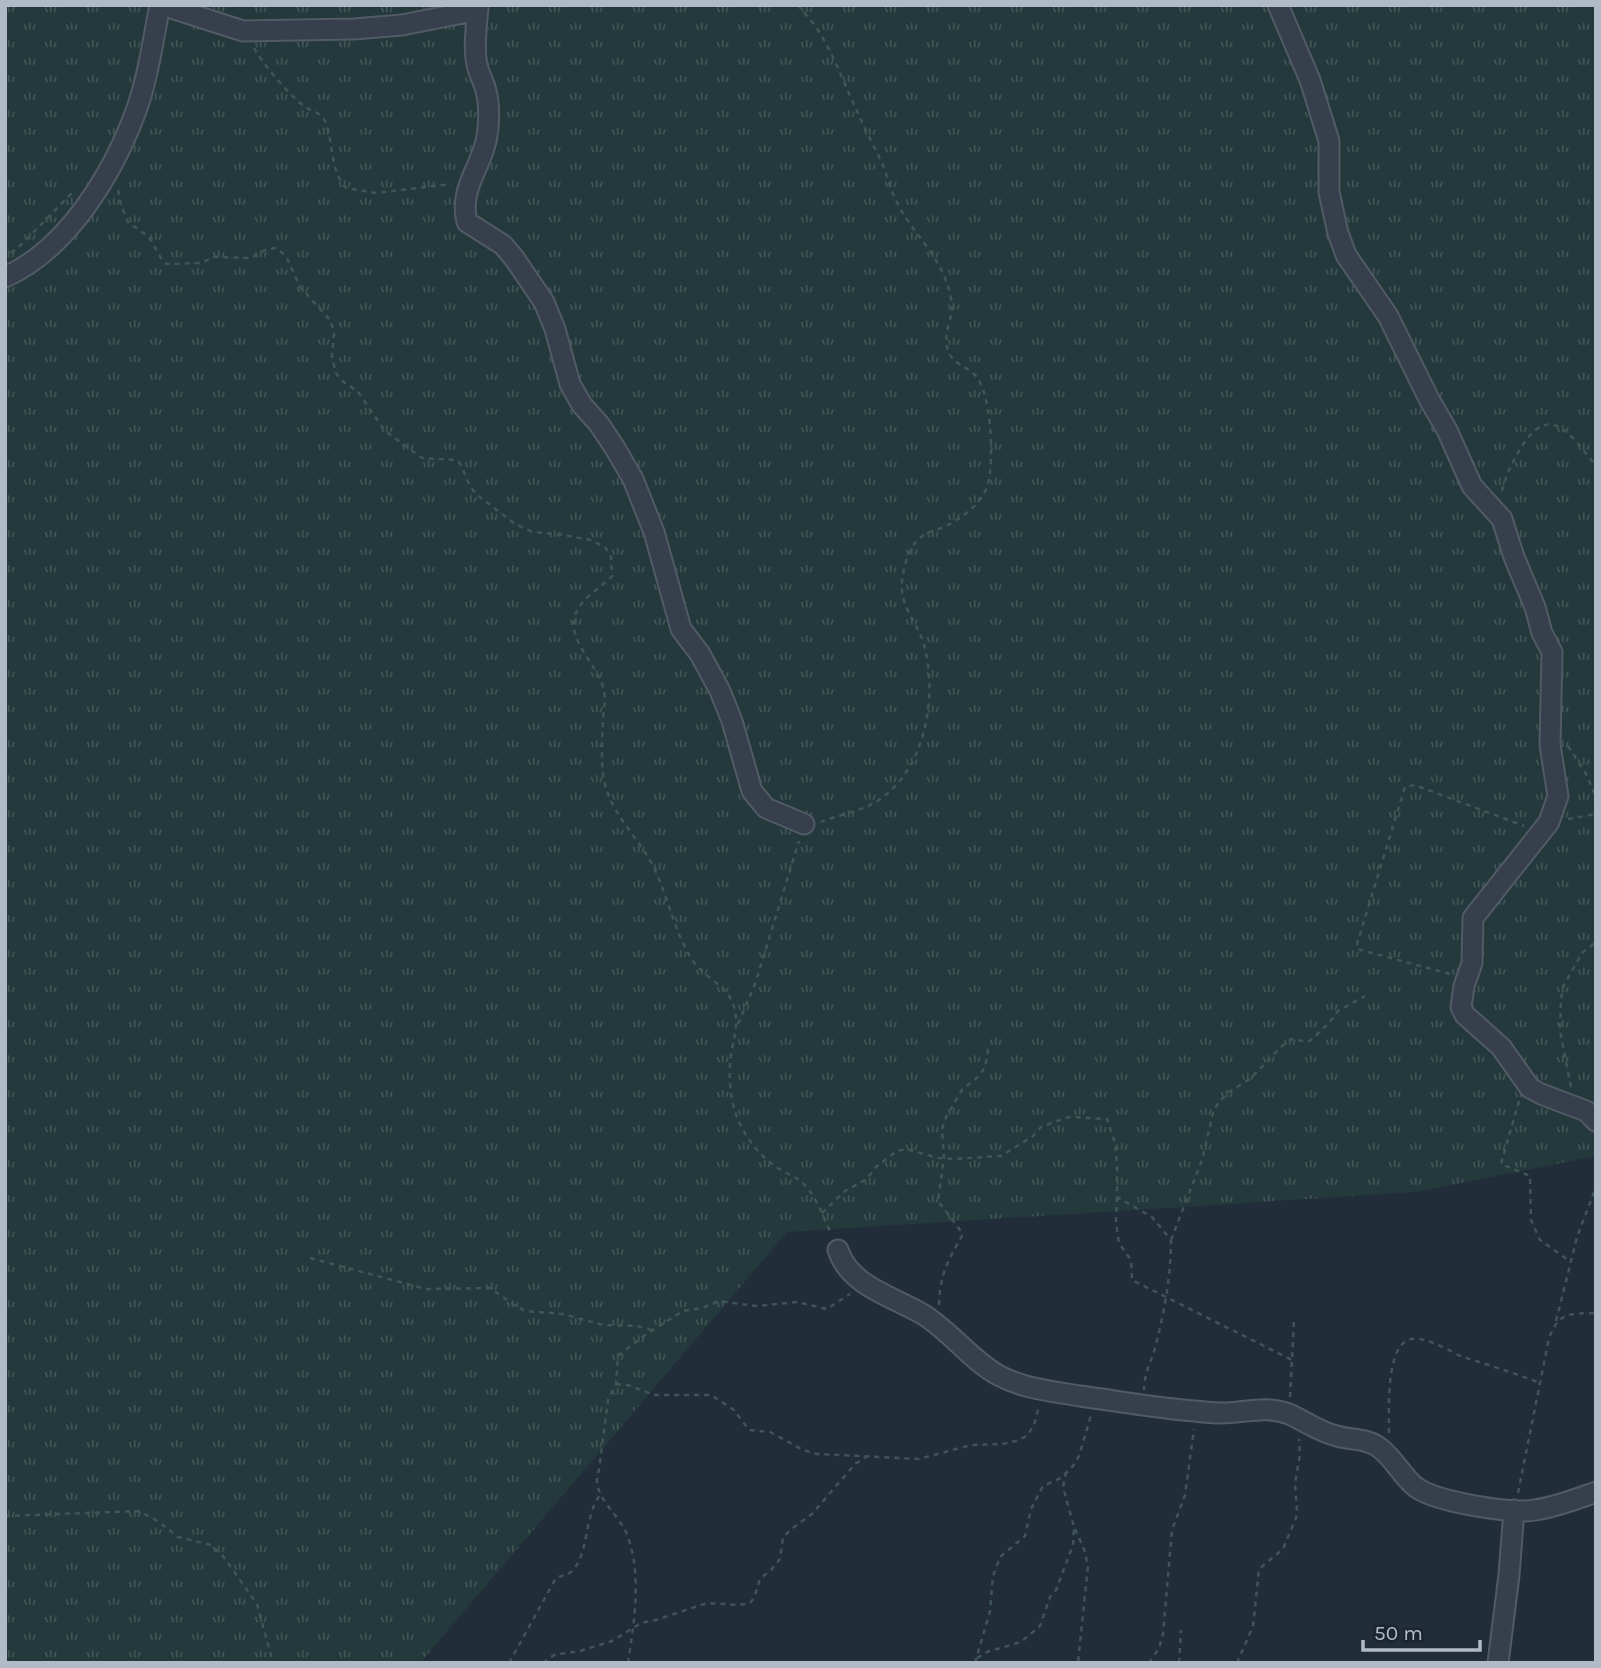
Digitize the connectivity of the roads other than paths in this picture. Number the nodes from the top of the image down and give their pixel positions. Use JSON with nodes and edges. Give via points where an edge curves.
{"nodes":[{"id":1,"x":161,"y":5,"type":"edge"},
{"id":2,"x":1278,"y":5,"type":"edge"},
{"id":3,"x":478,"y":8,"type":"edge"},
{"id":4,"x":5,"y":277,"type":"edge"},
{"id":5,"x":804,"y":824,"type":"road end"},
{"id":6,"x":1596,"y":1121,"type":"edge"},
{"id":7,"x":838,"y":1250,"type":"road end"},
{"id":8,"x":1596,"y":1492,"type":"edge"},
{"id":9,"x":1514,"y":1510,"type":"junction"},
{"id":10,"x":1497,"y":1663,"type":"edge"}],
"edges":[{"from":1,"to":3,"type":"street","via":[[243,31],[402,25]]},
{"from":1,"to":4,"type":"street","via":[[137,109],[113,163],[79,215],[40,256]]},
{"from":2,"to":6,"type":"street","via":[[1310,80],[1329,141],[1329,192],[1346,255],[1388,316],[1472,486],[1502,519],[1552,652],[1550,745],[1558,796],[1549,822],[1476,912],[1462,1010],[1501,1047],[1530,1088],[1576,1106]]},
{"from":3,"to":5,"type":"street","via":[[476,63],[486,91],[488,129],[484,151],[465,194],[467,222],[503,245],[544,302],[570,384],[633,479],[681,629],[720,691],[752,791],[766,808]]},
{"from":7,"to":9,"type":"street","via":[[841,1260],[861,1281],[924,1315],[996,1374],[1020,1384],[1149,1406],[1288,1414],[1328,1433],[1376,1445],[1418,1489],[1438,1498]]},
{"from":8,"to":9,"type":"street","via":[[1534,1511]]},
{"from":9,"to":10,"type":"street"}]}
